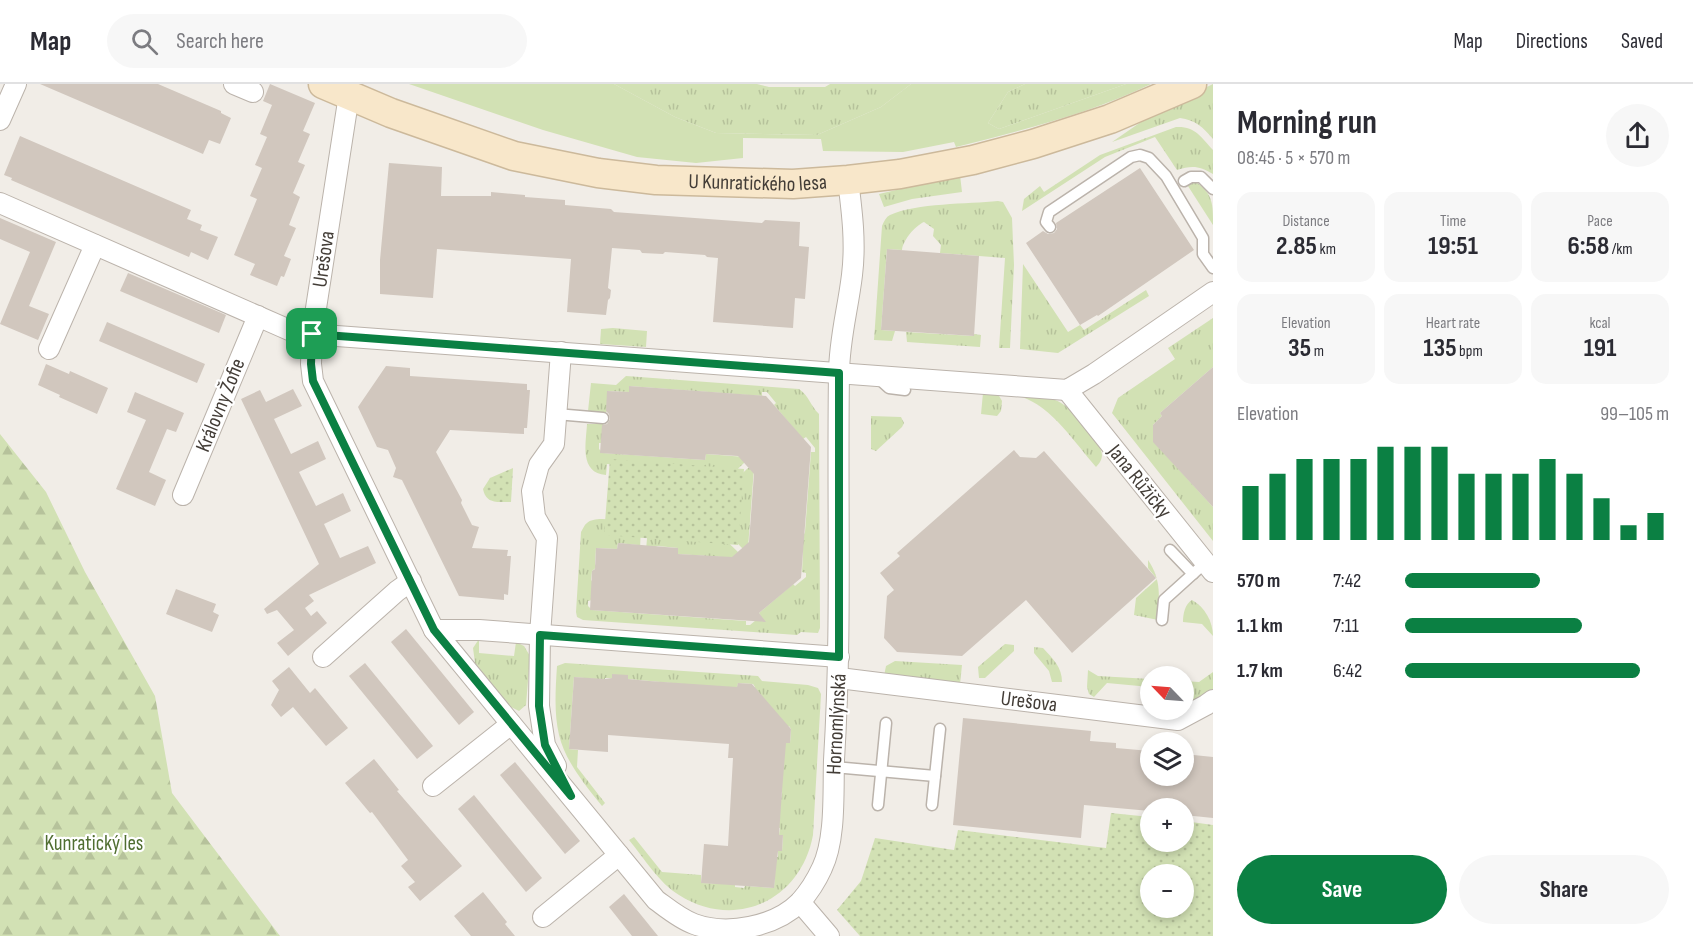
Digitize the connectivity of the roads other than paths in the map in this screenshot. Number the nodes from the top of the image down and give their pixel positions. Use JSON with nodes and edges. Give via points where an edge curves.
{"nodes":[{"id":1,"x":16,"y":84,"type":"edge"},
{"id":2,"x":1192,"y":84,"type":"edge"},
{"id":3,"x":336,"y":89,"type":"edge"},
{"id":4,"x":0,"y":120,"type":"edge"},
{"id":5,"x":848,"y":180,"type":"junction"},
{"id":6,"x":1184,"y":181,"type":"dead end"},
{"id":7,"x":1213,"y":189,"type":"edge"},
{"id":8,"x":0,"y":203,"type":"edge"},
{"id":9,"x":1050,"y":227,"type":"dead end"},
{"id":10,"x":95,"y":244,"type":"junction"},
{"id":11,"x":1213,"y":268,"type":"edge"},
{"id":12,"x":1213,"y":292,"type":"edge"},
{"id":13,"x":258,"y":316,"type":"junction"},
{"id":14,"x":312,"y":334,"type":"junction"},
{"id":15,"x":49,"y":349,"type":"dead end"},
{"id":16,"x":561,"y":352,"type":"junction"},
{"id":17,"x":839,"y":373,"type":"junction"},
{"id":18,"x":876,"y":376,"type":"junction"},
{"id":19,"x":904,"y":390,"type":"dead end"},
{"id":20,"x":1067,"y":390,"type":"junction"},
{"id":21,"x":556,"y":414,"type":"junction"},
{"id":22,"x":603,"y":418,"type":"dead end"},
{"id":23,"x":183,"y":495,"type":"dead end"},
{"id":24,"x":1170,"y":550,"type":"dead end"},
{"id":25,"x":1204,"y":570,"type":"edge"},
{"id":26,"x":411,"y":581,"type":"junction"},
{"id":27,"x":1161,"y":620,"type":"dead end"},
{"id":28,"x":434,"y":630,"type":"junction"},
{"id":29,"x":540,"y":635,"type":"junction"},
{"id":30,"x":323,"y":657,"type":"dead end"},
{"id":31,"x":839,"y":657,"type":"junction"},
{"id":32,"x":839,"y":678,"type":"junction"},
{"id":33,"x":1213,"y":700,"type":"edge"},
{"id":34,"x":886,"y":723,"type":"dead end"},
{"id":35,"x":511,"y":724,"type":"junction"},
{"id":36,"x":940,"y":729,"type":"dead end"},
{"id":37,"x":834,"y":767,"type":"junction"},
{"id":38,"x":881,"y":772,"type":"junction"},
{"id":39,"x":935,"y":777,"type":"junction"},
{"id":40,"x":433,"y":786,"type":"dead end"},
{"id":41,"x":571,"y":796,"type":"junction"},
{"id":42,"x":878,"y":805,"type":"dead end"},
{"id":43,"x":932,"y":805,"type":"dead end"},
{"id":44,"x":619,"y":855,"type":"junction"},
{"id":45,"x":800,"y":902,"type":"junction"},
{"id":46,"x":543,"y":917,"type":"dead end"},
{"id":47,"x":829,"y":936,"type":"edge"}],
"edges":[{"from":1,"to":4,"type":"street"},
{"from":2,"to":5,"type":"street","name":"U Kunratického lesa","via":[[1110,119],[1033,144],[956,164]]},
{"from":3,"to":5,"type":"street","name":"U Kunratického lesa","via":[[514,156],[598,173],[656,180],[793,184]]},
{"from":3,"to":14,"type":"street","name":"Urešova"},
{"from":5,"to":17,"type":"street","name":"Hornomlýnská","via":[[854,224],[852,274]]},
{"from":6,"to":7,"type":"lane","via":[[1201,177]]},
{"from":8,"to":10,"type":"street"},
{"from":9,"to":11,"type":"lane","via":[[1046,222],[1049,212],[1131,157],[1140,155],[1149,158],[1166,176],[1203,238],[1203,254]]},
{"from":10,"to":13,"type":"street"},
{"from":10,"to":15,"type":"street"},
{"from":12,"to":20,"type":"street"},
{"from":13,"to":14,"type":"street","via":[[296,333]]},
{"from":13,"to":23,"type":"street","name":"Královny Žofie"},
{"from":14,"to":16,"type":"street"},
{"from":14,"to":26,"type":"street","name":"Urešova","via":[[313,381]]},
{"from":16,"to":17,"type":"street"},
{"from":16,"to":21,"type":"street"},
{"from":17,"to":18,"type":"street"},
{"from":17,"to":31,"type":"street","name":"Hornomlýnská"},
{"from":18,"to":19,"type":"lane","via":[[889,388]]},
{"from":18,"to":20,"type":"street"},
{"from":20,"to":25,"type":"street","name":"Jana Růžičky"},
{"from":21,"to":22,"type":"lane"},
{"from":21,"to":29,"type":"street","via":[[554,444],[539,465],[532,491],[535,517],[547,538]]},
{"from":24,"to":25,"type":"lane"},
{"from":25,"to":27,"type":"lane","via":[[1164,600]]},
{"from":26,"to":28,"type":"street","name":"Urešova"},
{"from":26,"to":30,"type":"street"},
{"from":28,"to":29,"type":"street"},
{"from":28,"to":35,"type":"street","name":"Hornomlýnská"},
{"from":29,"to":31,"type":"street"},
{"from":29,"to":41,"type":"street","via":[[539,706],[545,745]]},
{"from":31,"to":32,"type":"street","name":"Hornomlýnská"},
{"from":32,"to":33,"type":"street","name":"Urešova","via":[[1178,720]]},
{"from":32,"to":37,"type":"street","name":"Hornomlýnská"},
{"from":34,"to":38,"type":"lane"},
{"from":35,"to":40,"type":"street"},
{"from":35,"to":41,"type":"street","name":"Hornomlýnská"},
{"from":36,"to":39,"type":"lane"},
{"from":37,"to":38,"type":"lane"},
{"from":37,"to":45,"type":"street","name":"Hornomlýnská","via":[[830,838],[824,865]]},
{"from":38,"to":39,"type":"lane"},
{"from":38,"to":42,"type":"lane"},
{"from":39,"to":43,"type":"lane"},
{"from":41,"to":44,"type":"street","name":"Hornomlýnská"},
{"from":44,"to":45,"type":"street","name":"Hornomlýnská","via":[[656,900],[692,924],[712,929],[755,926],[777,918]]},
{"from":44,"to":46,"type":"street"},
{"from":45,"to":47,"type":"street"}]}
